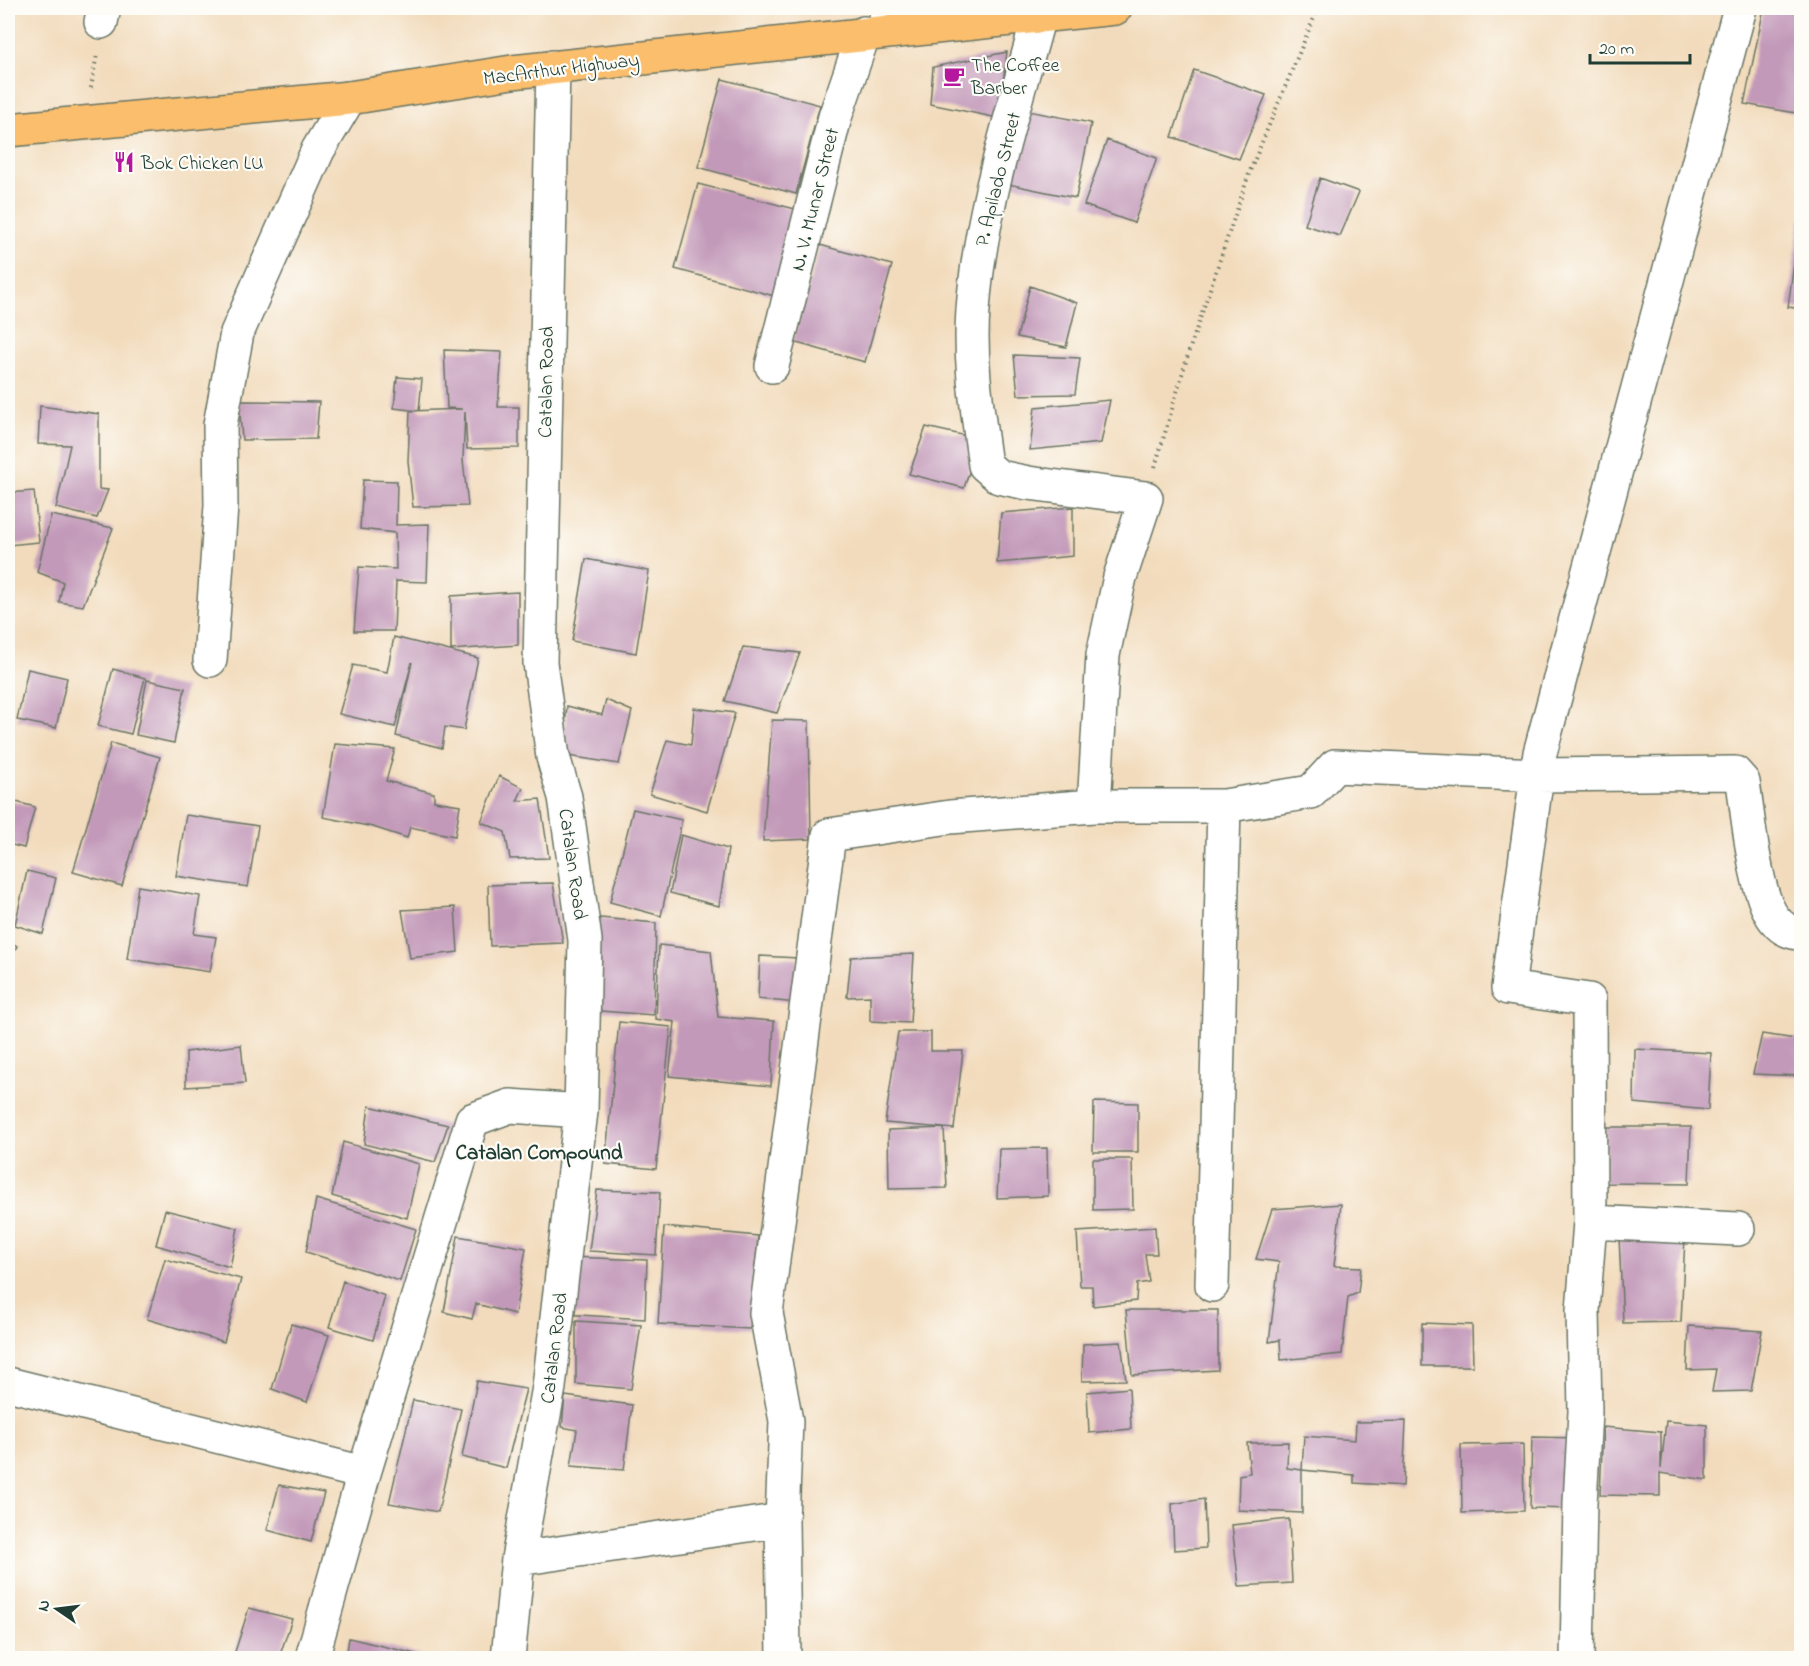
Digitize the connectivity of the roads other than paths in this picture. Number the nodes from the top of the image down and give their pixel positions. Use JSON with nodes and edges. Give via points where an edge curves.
{"nodes":[{"id":1,"x":1115,"y":8,"type":"edge"},
{"id":2,"x":1740,"y":8,"type":"edge"},
{"id":3,"x":1039,"y":16,"type":"junction"},
{"id":4,"x":879,"y":24,"type":"edge"},
{"id":5,"x":553,"y":68,"type":"junction"},
{"id":6,"x":349,"y":98,"type":"junction"},
{"id":7,"x":8,"y":130,"type":"edge"},
{"id":8,"x":772,"y":366,"type":"dead end"},
{"id":9,"x":210,"y":660,"type":"dead end"},
{"id":10,"x":1537,"y":775,"type":"junction"},
{"id":11,"x":1094,"y":806,"type":"junction"},
{"id":12,"x":1224,"y":806,"type":"junction"},
{"id":13,"x":1802,"y":934,"type":"edge"},
{"id":14,"x":581,"y":1111,"type":"junction"},
{"id":15,"x":1590,"y":1222,"type":"junction"},
{"id":16,"x":1738,"y":1229,"type":"dead end"},
{"id":17,"x":1212,"y":1285,"type":"dead end"},
{"id":18,"x":8,"y":1384,"type":"edge"},
{"id":19,"x":364,"y":1473,"type":"junction"},
{"id":20,"x":782,"y":1520,"type":"junction"},
{"id":21,"x":518,"y":1559,"type":"junction"},
{"id":22,"x":312,"y":1659,"type":"edge"},
{"id":23,"x":508,"y":1659,"type":"edge"},
{"id":24,"x":784,"y":1659,"type":"edge"},
{"id":25,"x":1577,"y":1659,"type":"edge"}],
"edges":[{"from":1,"to":3,"type":"main road","name":"MacArthur Highway"},
{"from":2,"to":10,"type":"street","via":[[1592,554]]},
{"from":3,"to":4,"type":"main road","name":"MacArthur Highway"},
{"from":3,"to":11,"type":"street","name":"P. Apilado Street","via":[[981,234],[972,312],[972,378],[985,465],[999,477],[1146,498],[1120,577],[1103,655]]},
{"from":4,"to":5,"type":"main road","name":"MacArthur Highway"},
{"from":4,"to":8,"type":"street","name":"N. V. Munar Street","via":[[835,117]]},
{"from":5,"to":6,"type":"main road","name":"MacArthur Highway"},
{"from":5,"to":14,"type":"street","name":"Catalan Road","via":[[540,663],[553,757],[565,797],[585,940]]},
{"from":6,"to":7,"type":"main road","name":"MacArthur Highway"},
{"from":6,"to":9,"type":"street","via":[[318,150],[237,333],[220,425],[221,506]]},
{"from":10,"to":12,"type":"street","via":[[1335,766],[1311,792]]},
{"from":10,"to":13,"type":"street","via":[[1735,773],[1743,782],[1762,894],[1776,922],[1790,932]]},
{"from":10,"to":15,"type":"street","via":[[1508,988],[1589,1000]]},
{"from":11,"to":12,"type":"street"},
{"from":11,"to":20,"type":"street","via":[[950,817],[829,835],[766,1313],[786,1421]]},
{"from":12,"to":17,"type":"street"},
{"from":14,"to":19,"type":"street","via":[[510,1106],[472,1120]]},
{"from":14,"to":21,"type":"street","name":"Catalan Road","via":[[549,1387]]},
{"from":15,"to":16,"type":"street"},
{"from":15,"to":25,"type":"street","via":[[1583,1311],[1585,1413]]},
{"from":18,"to":19,"type":"street"},
{"from":19,"to":22,"type":"street"},
{"from":20,"to":21,"type":"street"},
{"from":20,"to":24,"type":"street"},
{"from":21,"to":23,"type":"street","name":"Catalan Road"}]}
